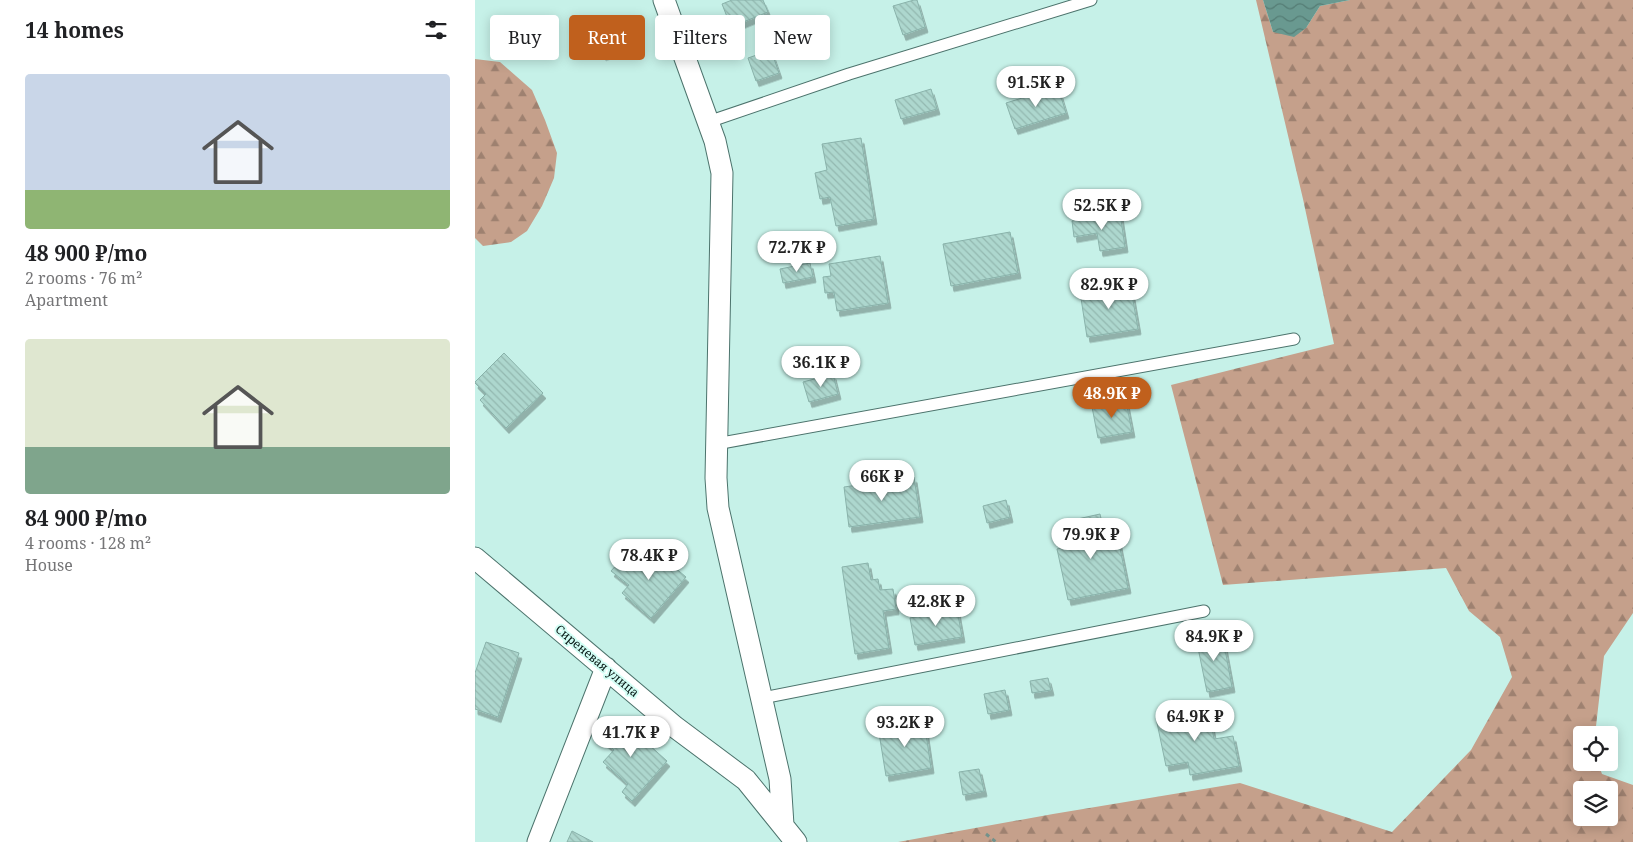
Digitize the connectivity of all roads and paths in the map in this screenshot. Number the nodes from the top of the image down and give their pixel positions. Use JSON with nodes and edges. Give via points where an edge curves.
{"nodes":[{"id":1,"x":664,"y":0,"type":"edge"},
{"id":2,"x":1091,"y":0,"type":"edge"},
{"id":3,"x":1057,"y":5,"type":"edge"},
{"id":4,"x":708,"y":122,"type":"junction"},
{"id":5,"x":1294,"y":339,"type":"dead end"},
{"id":6,"x":716,"y":444,"type":"junction"},
{"id":7,"x":475,"y":558,"type":"edge"},
{"id":8,"x":1204,"y":611,"type":"dead end"},
{"id":9,"x":606,"y":668,"type":"junction"},
{"id":10,"x":761,"y":698,"type":"junction"},
{"id":11,"x":783,"y":825,"type":"junction"},
{"id":12,"x":986,"y":834,"type":"dead end"},
{"id":13,"x":538,"y":842,"type":"edge"},
{"id":14,"x":797,"y":842,"type":"edge"},
{"id":15,"x":996,"y":842,"type":"edge"}],
"edges":[{"from":1,"to":4,"type":"street"},
{"from":2,"to":3,"type":"lane"},
{"from":3,"to":4,"type":"lane"},
{"from":4,"to":6,"type":"street","via":[[722,173]]},
{"from":5,"to":6,"type":"lane"},
{"from":6,"to":10,"type":"street","via":[[718,508]]},
{"from":7,"to":9,"type":"street","name":"Сиреневая улица"},
{"from":8,"to":10,"type":"lane"},
{"from":9,"to":11,"type":"street","name":"Сиреневая улица","via":[[675,727],[747,780]]},
{"from":9,"to":13,"type":"street"},
{"from":10,"to":11,"type":"street","via":[[780,779]]},
{"from":11,"to":14,"type":"street","name":"Сиреневая улица"},
{"from":12,"to":15,"type":"path"}]}
